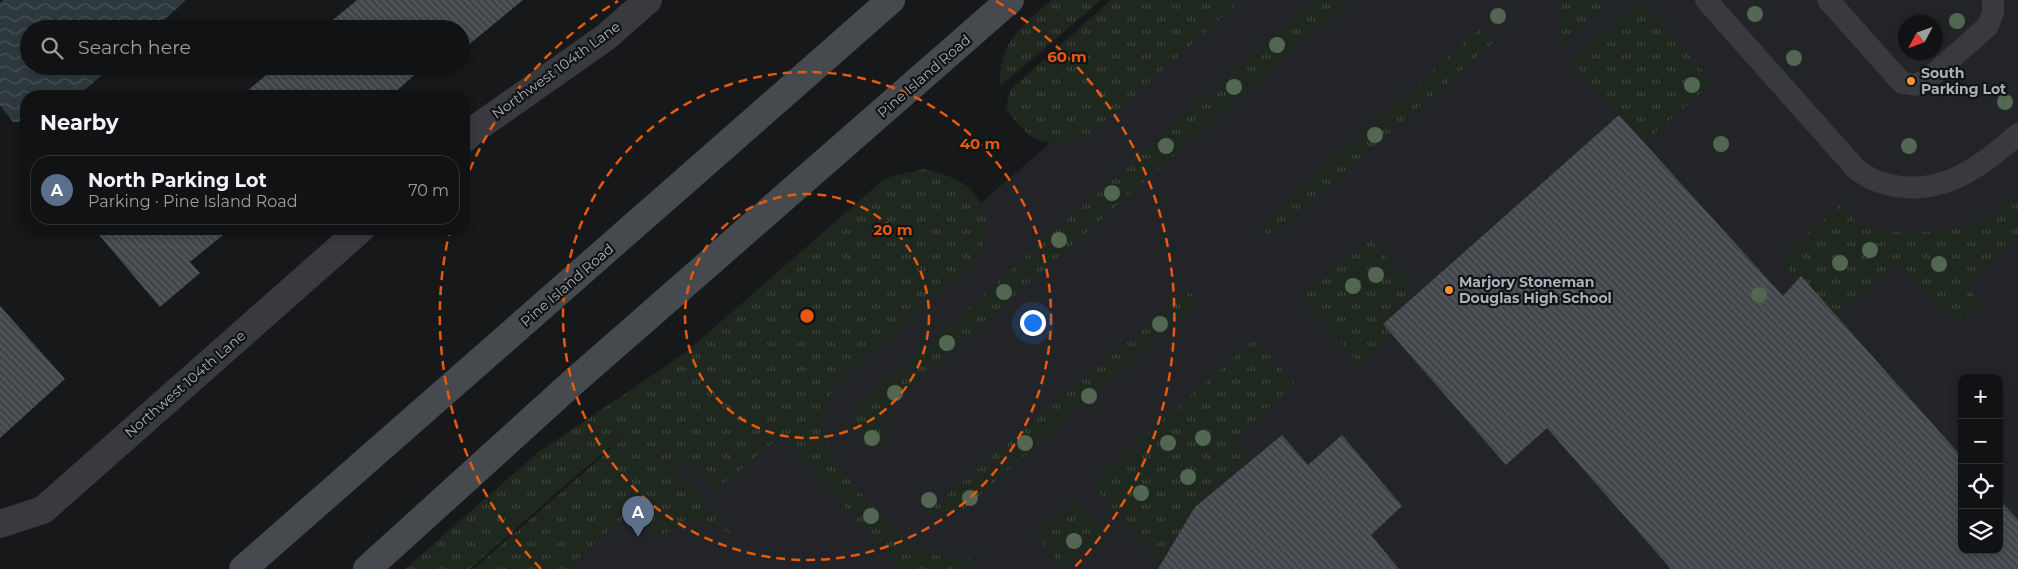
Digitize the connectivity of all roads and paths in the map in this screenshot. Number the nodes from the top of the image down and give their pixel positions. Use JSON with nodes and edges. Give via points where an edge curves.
{"nodes":[{"id":1,"x":648,"y":0,"type":"edge"},
{"id":2,"x":891,"y":0,"type":"edge"},
{"id":3,"x":1010,"y":0,"type":"edge"},
{"id":4,"x":1706,"y":0,"type":"edge"},
{"id":5,"x":1828,"y":0,"type":"edge"},
{"id":6,"x":1993,"y":0,"type":"edge"},
{"id":7,"x":470,"y":134,"type":"edge"},
{"id":8,"x":2018,"y":134,"type":"edge"},
{"id":9,"x":354,"y":235,"type":"edge"},
{"id":10,"x":0,"y":524,"type":"edge"},
{"id":11,"x":243,"y":569,"type":"edge"},
{"id":12,"x":367,"y":569,"type":"edge"}],
"edges":[{"from":1,"to":7,"type":"street","name":"Northwest 104th Lane","via":[[606,37]]},
{"from":2,"to":11,"type":"main road","name":"Pine Island Road"},
{"from":3,"to":12,"type":"main road","name":"Pine Island Road","via":[[571,384]]},
{"from":4,"to":8,"type":"lane","via":[[1857,170],[1877,181],[1902,187],[1943,184],[1964,176],[1994,156]]},
{"from":5,"to":6,"type":"lane","via":[[1902,83],[1914,85],[1928,79],[1988,26]]},
{"from":9,"to":10,"type":"street","name":"Northwest 104th Lane","via":[[42,510]]}]}
